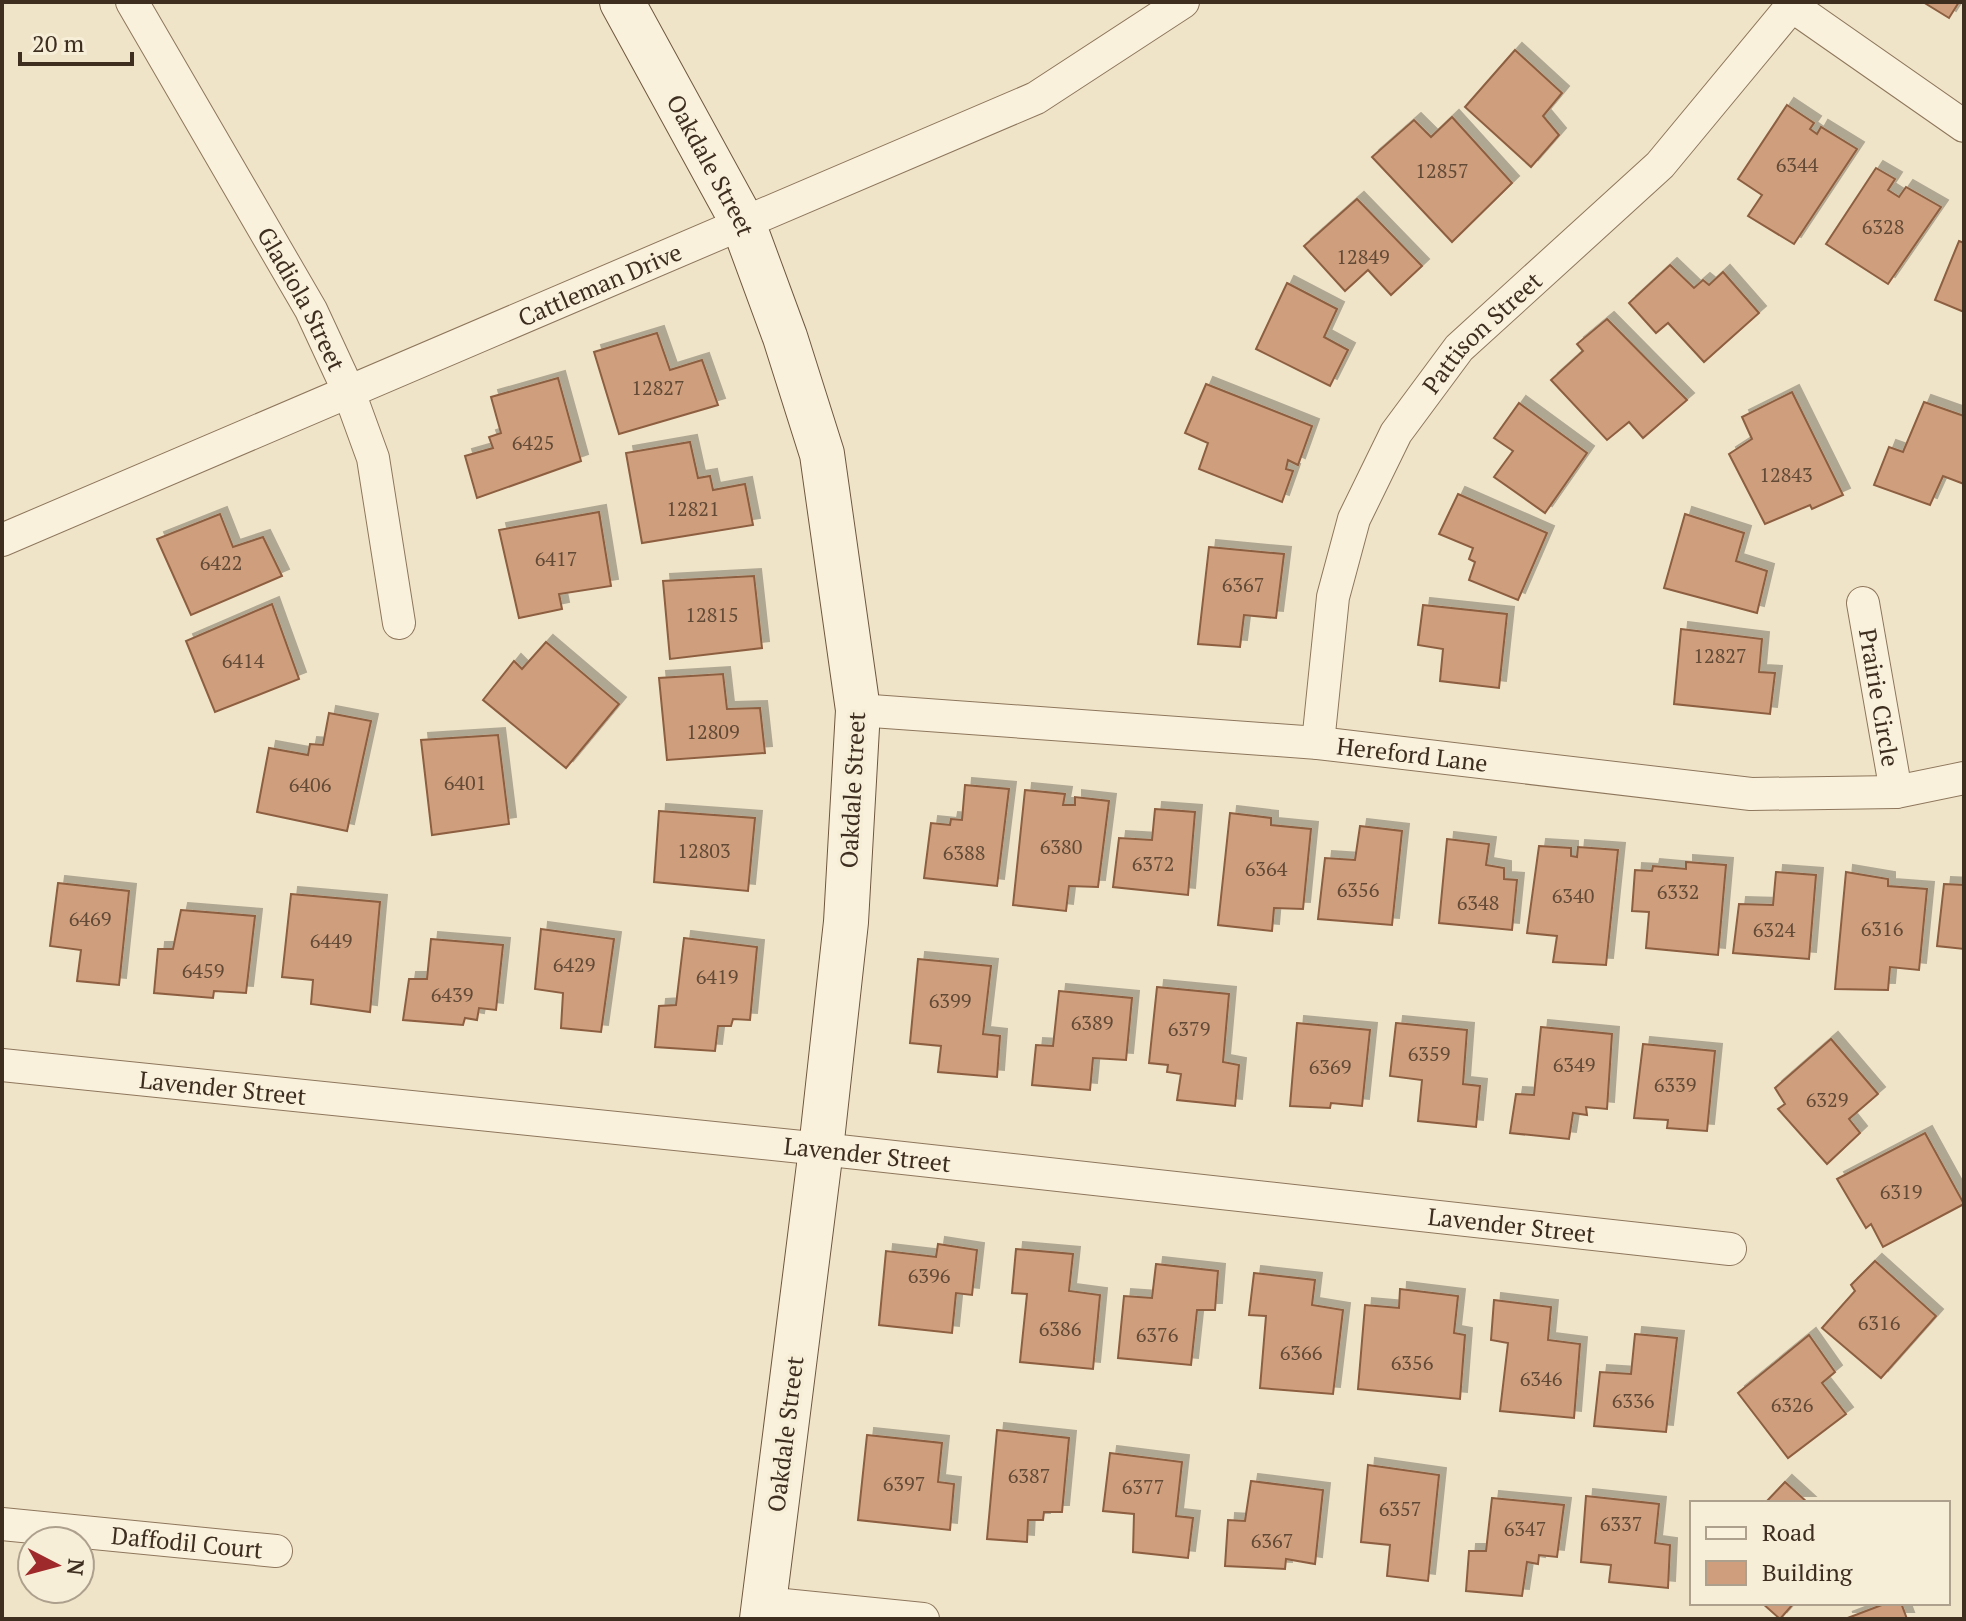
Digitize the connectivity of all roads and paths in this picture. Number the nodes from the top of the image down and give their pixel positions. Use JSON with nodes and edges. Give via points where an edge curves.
{"nodes":[{"id":1,"x":132,"y":2,"type":"edge"},
{"id":2,"x":622,"y":2,"type":"edge"},
{"id":3,"x":1183,"y":2,"type":"edge"},
{"id":4,"x":1794,"y":4,"type":"edge"},
{"id":5,"x":1964,"y":126,"type":"edge"},
{"id":6,"x":743,"y":223,"type":"junction"},
{"id":7,"x":349,"y":392,"type":"junction"},
{"id":8,"x":2,"y":540,"type":"edge"},
{"id":9,"x":1863,"y":603,"type":"dead end"},
{"id":10,"x":399,"y":623,"type":"dead end"},
{"id":11,"x":858,"y":710,"type":"junction"},
{"id":12,"x":1318,"y":743,"type":"junction"},
{"id":13,"x":1964,"y":778,"type":"edge"},
{"id":14,"x":1896,"y":792,"type":"junction"},
{"id":15,"x":2,"y":1065,"type":"edge"},
{"id":16,"x":821,"y":1149,"type":"junction"},
{"id":17,"x":1730,"y":1249,"type":"dead end"},
{"id":18,"x":2,"y":1524,"type":"edge"},
{"id":19,"x":276,"y":1551,"type":"dead end"},
{"id":20,"x":763,"y":1611,"type":"edge"},
{"id":21,"x":923,"y":1619,"type":"edge"}],
"edges":[{"from":1,"to":7,"type":"street","name":"Gladiola Street","via":[[311,310]]},
{"from":2,"to":6,"type":"street","name":"Oakdale Street"},
{"from":3,"to":6,"type":"street","name":"Cattleman Drive","via":[[1036,98]]},
{"from":4,"to":5,"type":"street"},
{"from":4,"to":12,"type":"street","name":"Pattison Street","via":[[1660,165],[1459,348],[1396,433],[1354,519],[1333,597]]},
{"from":6,"to":7,"type":"street","name":"Cattleman Drive"},
{"from":6,"to":11,"type":"street","name":"Oakdale Street","via":[[822,454]]},
{"from":7,"to":8,"type":"street","name":"Cattleman Drive"},
{"from":7,"to":10,"type":"street","name":"Gladiola Street","via":[[373,458]]},
{"from":9,"to":14,"type":"street","name":"Prairie Circle"},
{"from":11,"to":12,"type":"street","name":"Hereford Lane"},
{"from":11,"to":16,"type":"street","name":"Oakdale Street","via":[[846,922]]},
{"from":12,"to":14,"type":"street","name":"Hereford Lane","via":[[1751,794]]},
{"from":13,"to":14,"type":"street","name":"Hereford Lane"},
{"from":15,"to":16,"type":"street","name":"Lavender Street"},
{"from":16,"to":17,"type":"street","name":"Lavender Street"},
{"from":16,"to":20,"type":"street","name":"Oakdale Street"},
{"from":18,"to":19,"type":"street","name":"Daffodil Court"},
{"from":20,"to":21,"type":"street"}]}
